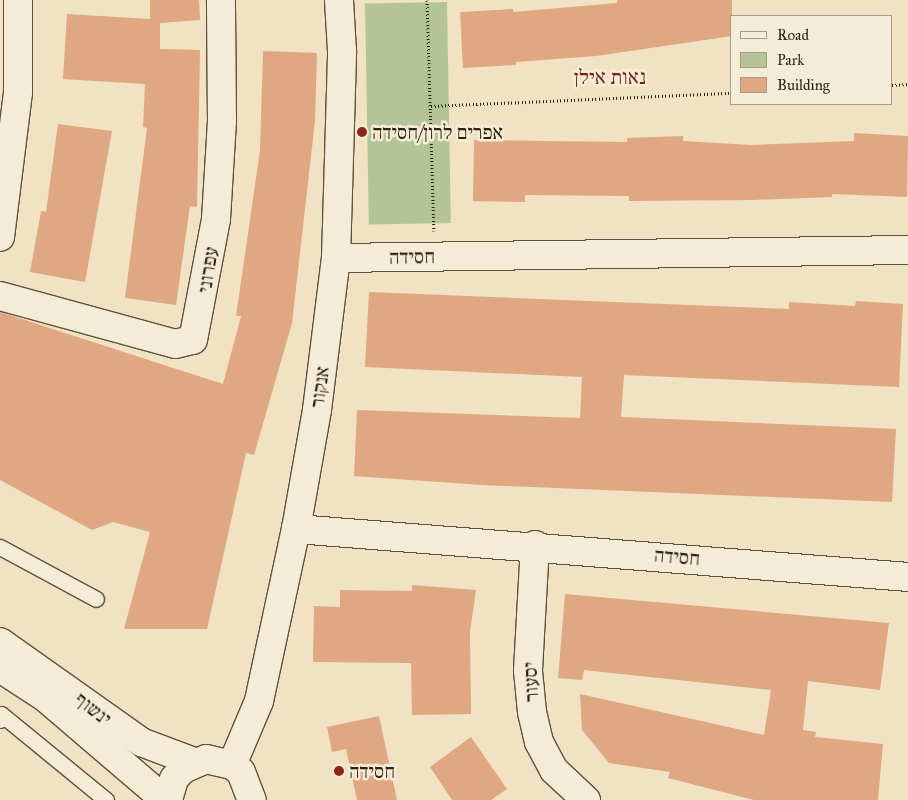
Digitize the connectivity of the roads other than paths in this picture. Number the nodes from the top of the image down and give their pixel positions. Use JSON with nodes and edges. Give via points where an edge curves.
{"nodes":[{"id":1,"x":18,"y":0,"type":"edge"},
{"id":2,"x":221,"y":0,"type":"edge"},
{"id":3,"x":340,"y":0,"type":"edge"},
{"id":4,"x":0,"y":238,"type":"edge"},
{"id":5,"x":908,"y":250,"type":"edge"},
{"id":6,"x":336,"y":258,"type":"junction"},
{"id":7,"x":0,"y":296,"type":"edge"},
{"id":8,"x":296,"y":529,"type":"junction"},
{"id":9,"x":535,"y":545,"type":"junction"},
{"id":10,"x":0,"y":547,"type":"edge"},
{"id":11,"x":908,"y":577,"type":"edge"},
{"id":12,"x":96,"y":599,"type":"dead end"},
{"id":13,"x":0,"y":642,"type":"edge"},
{"id":14,"x":0,"y":668,"type":"edge"},
{"id":15,"x":0,"y":720,"type":"edge"},
{"id":16,"x":194,"y":762,"type":"junction"},
{"id":17,"x":232,"y":765,"type":"junction"},
{"id":18,"x":106,"y":800,"type":"edge"},
{"id":19,"x":166,"y":800,"type":"edge"},
{"id":20,"x":252,"y":800,"type":"edge"},
{"id":21,"x":586,"y":800,"type":"edge"}],
"edges":[{"from":1,"to":4,"type":"street","via":[[18,92]]},
{"from":2,"to":7,"type":"street","name":"עפרוני","via":[[222,112],[216,219],[193,340],[175,344]]},
{"from":3,"to":6,"type":"street","name":"אנקור","via":[[342,51]]},
{"from":5,"to":6,"type":"street","name":"חסידה"},
{"from":6,"to":8,"type":"street","name":"אנקור","via":[[317,410]]},
{"from":8,"to":9,"type":"street","name":"חסידה"},
{"from":8,"to":17,"type":"street","name":"אנקור","via":[[259,701]]},
{"from":9,"to":11,"type":"street","name":"חסידה"},
{"from":9,"to":21,"type":"street","name":"יסעור","via":[[528,671],[532,712],[540,742],[554,770]]},
{"from":10,"to":12,"type":"lane"},
{"from":13,"to":16,"type":"street","name":"ינשוף","via":[[141,742]]},
{"from":14,"to":19,"type":"street","name":"ינשוף","via":[[46,698]]},
{"from":15,"to":18,"type":"lane","via":[[1,714]]},
{"from":16,"to":17,"type":"street","via":[[206,759]]},
{"from":16,"to":19,"type":"street","via":[[174,779]]},
{"from":17,"to":20,"type":"street","via":[[248,783]]}]}
